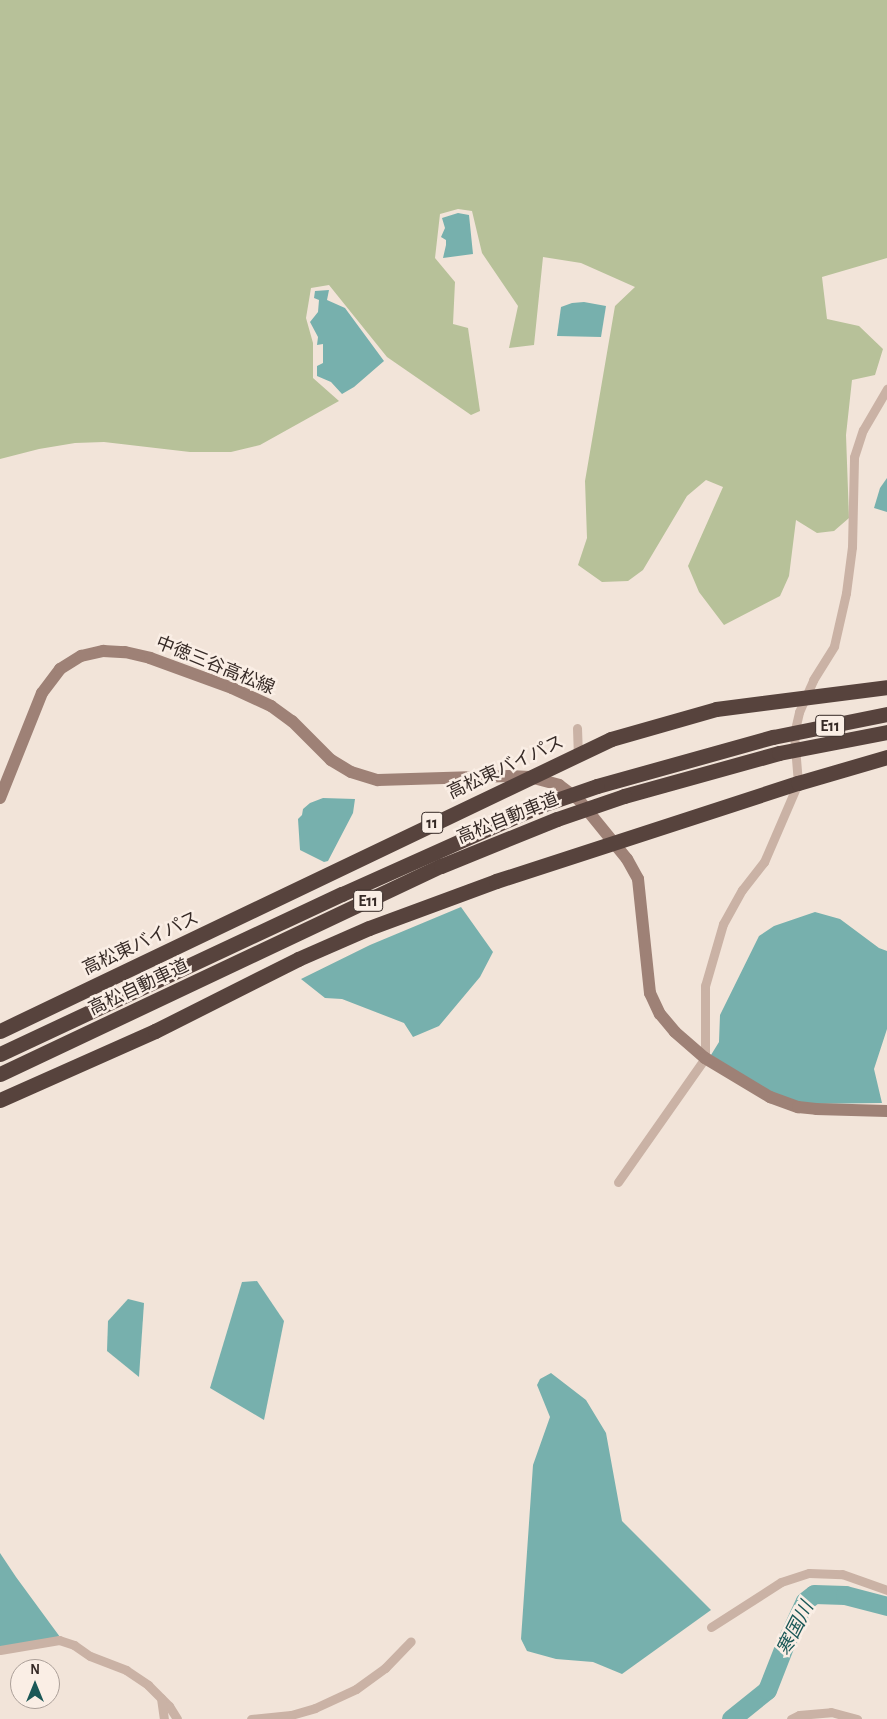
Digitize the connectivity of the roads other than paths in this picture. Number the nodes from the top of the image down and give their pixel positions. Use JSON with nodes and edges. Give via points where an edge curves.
{"nodes":[{"id":1,"x":887,"y":389,"type":"edge"},
{"id":2,"x":887,"y":687,"type":"edge"},
{"id":3,"x":806,"y":696,"type":"junction"},
{"id":4,"x":887,"y":714,"type":"edge"},
{"id":5,"x":576,"y":728,"type":"dead end"},
{"id":6,"x":887,"y":732,"type":"edge"},
{"id":7,"x":578,"y":754,"type":"junction"},
{"id":8,"x":887,"y":757,"type":"edge"},
{"id":9,"x":530,"y":777,"type":"junction"},
{"id":10,"x":798,"y":782,"type":"junction"},
{"id":11,"x":0,"y":798,"type":"edge"},
{"id":12,"x":614,"y":842,"type":"junction"},
{"id":13,"x":0,"y":1030,"type":"edge"},
{"id":14,"x":0,"y":1054,"type":"edge"},
{"id":15,"x":705,"y":1058,"type":"junction"},
{"id":16,"x":0,"y":1074,"type":"edge"},
{"id":17,"x":0,"y":1100,"type":"edge"},
{"id":18,"x":887,"y":1111,"type":"edge"},
{"id":19,"x":618,"y":1182,"type":"dead end"},
{"id":20,"x":887,"y":1590,"type":"edge"},
{"id":21,"x":711,"y":1626,"type":"dead end"},
{"id":22,"x":410,"y":1641,"type":"dead end"},
{"id":23,"x":0,"y":1650,"type":"edge"},
{"id":24,"x":161,"y":1698,"type":"junction"},
{"id":25,"x":164,"y":1719,"type":"edge"},
{"id":26,"x":178,"y":1719,"type":"edge"},
{"id":27,"x":251,"y":1719,"type":"edge"},
{"id":28,"x":791,"y":1719,"type":"edge"},
{"id":29,"x":857,"y":1719,"type":"edge"}],
"edges":[{"from":1,"to":3,"type":"street","via":[[863,430],[854,458],[852,548],[834,646],[812,680]]},
{"from":2,"to":3,"type":"highway","name":"高松東バイパス","number":"11"},
{"from":3,"to":7,"type":"highway","name":"高松東バイパス","number":"11","via":[[716,709],[611,739]]},
{"from":3,"to":10,"type":"street","via":[[794,734]]},
{"from":4,"to":14,"type":"highway","name":"高松自動車道","number":"E11","bridge":true,"via":[[773,737],[597,786],[539,806]]},
{"from":5,"to":7,"type":"street"},
{"from":6,"to":16,"type":"highway","name":"高松自動車道","number":"E11","bridge":true,"via":[[780,754],[624,796],[557,819],[441,866]]},
{"from":7,"to":9,"type":"highway","name":"高松東バイパス","number":"11"},
{"from":8,"to":10,"type":"highway"},
{"from":9,"to":11,"type":"main road","name":"中徳三谷高松線","via":[[378,780],[351,772],[331,760],[292,721],[271,706],[150,658],[103,651],[81,656],[60,669],[42,693]]},
{"from":9,"to":12,"type":"main road","name":"中徳三谷高松線","via":[[559,785],[579,800]]},
{"from":9,"to":13,"type":"highway","name":"高松東バイパス","number":"11"},
{"from":10,"to":12,"type":"highway"},
{"from":10,"to":15,"type":"street","via":[[764,862],[742,890],[724,924],[705,986]]},
{"from":12,"to":15,"type":"main road","name":"中徳三谷高松線","via":[[638,879],[650,993],[660,1014],[675,1032]]},
{"from":12,"to":17,"type":"highway","via":[[496,880],[369,928],[155,1031]]},
{"from":15,"to":18,"type":"main road","name":"中徳三谷高松線","via":[[770,1097],[798,1107]]},
{"from":15,"to":19,"type":"street"},
{"from":20,"to":21,"type":"street","via":[[842,1574],[809,1573],[781,1582]]},
{"from":22,"to":27,"type":"street","via":[[385,1668],[348,1693],[291,1715]]},
{"from":23,"to":24,"type":"street","via":[[59,1640],[126,1670]]},
{"from":24,"to":25,"type":"street"},
{"from":24,"to":26,"type":"street"},
{"from":28,"to":29,"type":"street","via":[[799,1715],[831,1712]]}]}
